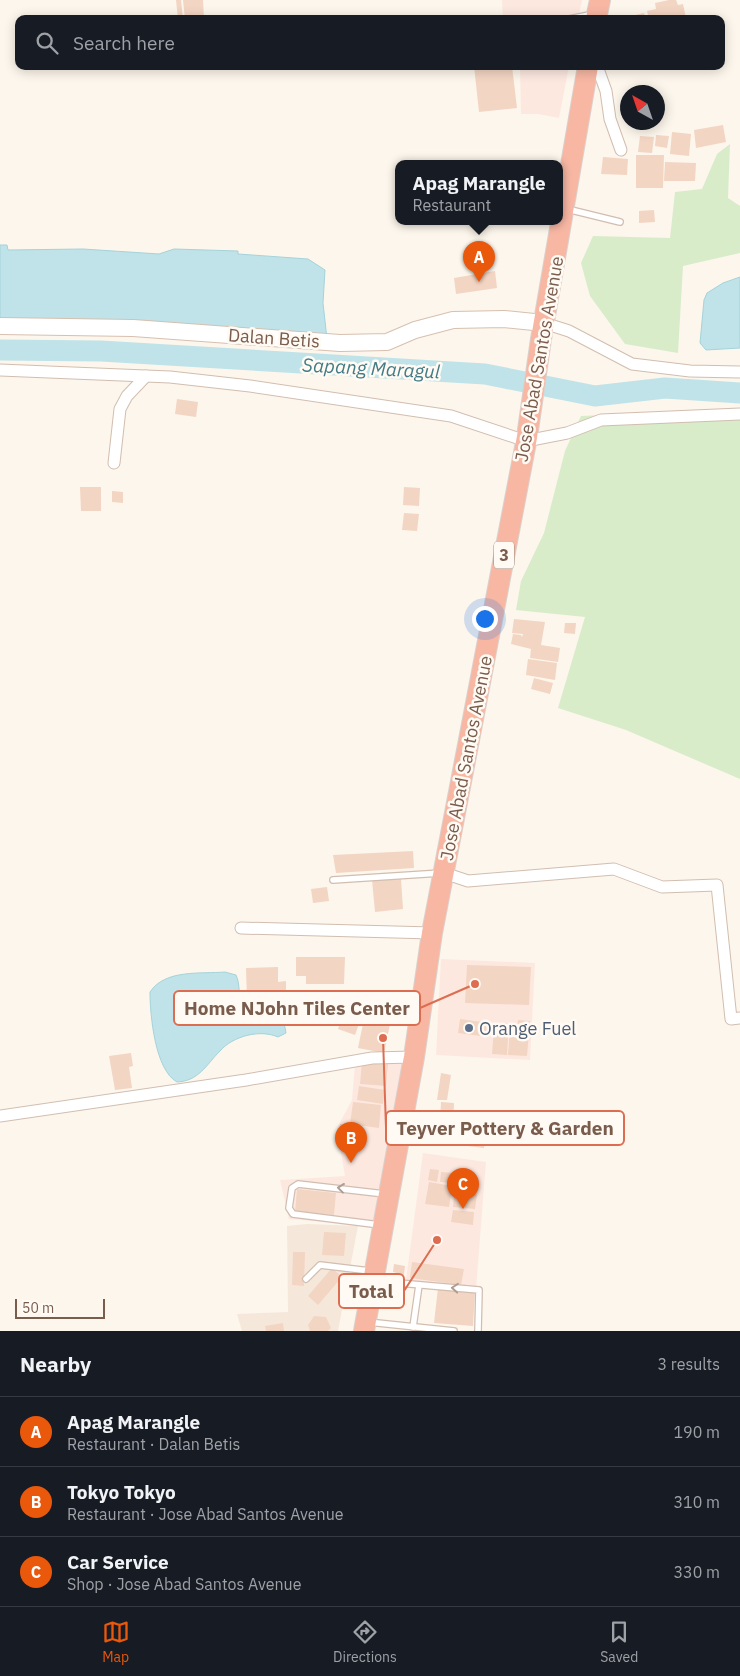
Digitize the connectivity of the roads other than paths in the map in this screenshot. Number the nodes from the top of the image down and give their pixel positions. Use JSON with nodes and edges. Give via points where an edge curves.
{"nodes":[{"id":1,"x":598,"y":11,"type":"edge"},
{"id":2,"x":584,"y":15,"type":"edge"},
{"id":3,"x":587,"y":70,"type":"edge"},
{"id":4,"x":598,"y":70,"type":"edge"},
{"id":5,"x":621,"y":150,"type":"dead end"},
{"id":6,"x":565,"y":209,"type":"junction"},
{"id":7,"x":563,"y":220,"type":"edge"},
{"id":8,"x":620,"y":222,"type":"dead end"},
{"id":9,"x":562,"y":225,"type":"edge"},
{"id":10,"x":0,"y":326,"type":"edge"},
{"id":11,"x":543,"y":331,"type":"junction"},
{"id":12,"x":0,"y":370,"type":"edge"},
{"id":13,"x":740,"y":372,"type":"edge"},
{"id":14,"x":146,"y":376,"type":"junction"},
{"id":15,"x":740,"y":414,"type":"edge"},
{"id":16,"x":526,"y":439,"type":"junction"},
{"id":17,"x":114,"y":463,"type":"dead end"},
{"id":18,"x":444,"y":873,"type":"junction"},
{"id":19,"x":333,"y":880,"type":"dead end"},
{"id":20,"x":241,"y":928,"type":"dead end"},
{"id":21,"x":432,"y":933,"type":"junction"},
{"id":22,"x":334,"y":1009,"type":"dead end"},
{"id":23,"x":740,"y":1018,"type":"edge"},
{"id":24,"x":419,"y":1020,"type":"junction"},
{"id":25,"x":414,"y":1057,"type":"junction"},
{"id":26,"x":0,"y":1116,"type":"edge"},
{"id":27,"x":389,"y":1194,"type":"junction"},
{"id":28,"x":384,"y":1225,"type":"junction"},
{"id":29,"x":374,"y":1276,"type":"junction"},
{"id":30,"x":306,"y":1279,"type":"dead end"},
{"id":31,"x":418,"y":1285,"type":"junction"},
{"id":32,"x":365,"y":1326,"type":"edge"},
{"id":33,"x":413,"y":1327,"type":"junction"},
{"id":34,"x":454,"y":1331,"type":"edge"},
{"id":35,"x":478,"y":1331,"type":"edge"}],
"edges":[{"from":1,"to":2,"type":"lane"},
{"from":3,"to":6,"type":"highway","name":"Jose Abad Santos Avenue","number":"3"},
{"from":4,"to":5,"type":"street"},
{"from":6,"to":7,"type":"highway","name":"Jose Abad Santos Avenue","number":"3"},
{"from":6,"to":8,"type":"lane"},
{"from":9,"to":11,"type":"highway","name":"Jose Abad Santos Avenue","number":"3"},
{"from":10,"to":11,"type":"street","name":"Dalan Betis","via":[[133,328],[349,342],[387,342],[415,330],[453,320],[504,319]]},
{"from":11,"to":13,"type":"street","via":[[569,331],[632,364],[690,371]]},
{"from":11,"to":16,"type":"highway","name":"Jose Abad Santos Avenue","number":"3"},
{"from":12,"to":14,"type":"street"},
{"from":14,"to":16,"type":"street","via":[[250,386],[451,416]]},
{"from":14,"to":17,"type":"street","via":[[127,396],[120,409]]},
{"from":15,"to":16,"type":"street","via":[[601,420],[567,433]]},
{"from":16,"to":18,"type":"highway","name":"Jose Abad Santos Avenue","number":"3"},
{"from":18,"to":19,"type":"lane"},
{"from":18,"to":21,"type":"highway","name":"Jose Abad Santos Avenue","number":"3"},
{"from":18,"to":23,"type":"street","via":[[468,881],[614,869],[662,887],[717,885],[731,1019]]},
{"from":20,"to":21,"type":"street"},
{"from":21,"to":24,"type":"highway","name":"Jose Abad Santos Avenue","number":"3"},
{"from":22,"to":24,"type":"street"},
{"from":24,"to":25,"type":"highway","name":"Jose Abad Santos Avenue","number":"3"},
{"from":25,"to":26,"type":"street","via":[[372,1058]]},
{"from":25,"to":27,"type":"highway","name":"Jose Abad Santos Avenue","number":"3"},
{"from":27,"to":28,"type":"highway","name":"Jose Abad Santos Avenue","number":"3"},
{"from":27,"to":28,"type":"lane","one_way":true,"via":[[298,1184],[292,1188],[289,1208],[293,1214]]},
{"from":28,"to":29,"type":"highway","name":"Jose Abad Santos Avenue","number":"3"},
{"from":29,"to":30,"type":"lane","via":[[320,1265]]},
{"from":29,"to":31,"type":"lane"},
{"from":29,"to":32,"type":"highway","name":"Jose Abad Santos Avenue","number":"3"},
{"from":31,"to":33,"type":"lane"},
{"from":35,"to":31,"type":"lane","one_way":true,"via":[[479,1290]]},
{"from":32,"to":33,"type":"lane"},
{"from":33,"to":34,"type":"lane"}]}
